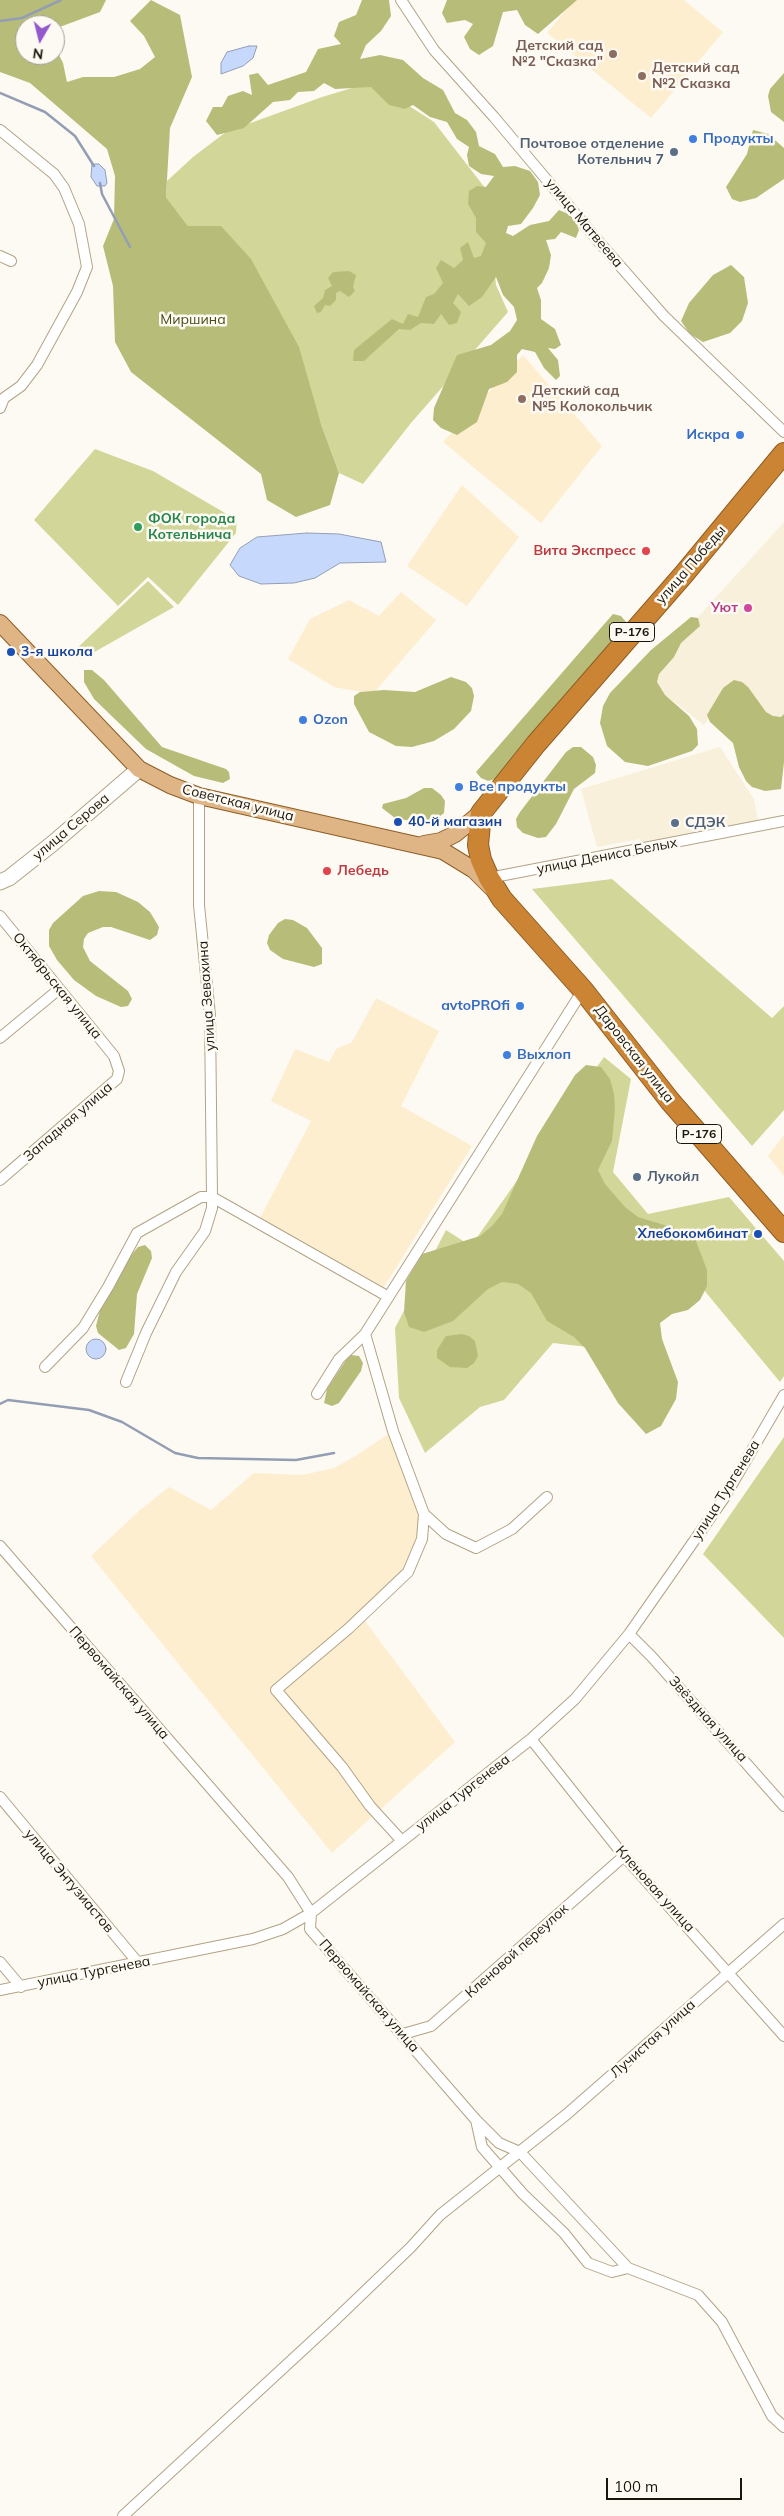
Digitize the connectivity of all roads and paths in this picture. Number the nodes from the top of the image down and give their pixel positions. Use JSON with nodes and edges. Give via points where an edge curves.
{"nodes":[{"id":1,"x":401,"y":0,"type":"edge"},
{"id":2,"x":0,"y":130,"type":"edge"},
{"id":3,"x":0,"y":256,"type":"edge"},
{"id":4,"x":11,"y":261,"type":"dead end"},
{"id":5,"x":2,"y":401,"type":"edge"},
{"id":6,"x":784,"y":432,"type":"edge"},
{"id":7,"x":784,"y":453,"type":"edge"},
{"id":8,"x":0,"y":623,"type":"edge"},
{"id":9,"x":139,"y":769,"type":"junction"},
{"id":10,"x":199,"y":796,"type":"junction"},
{"id":11,"x":481,"y":813,"type":"junction"},
{"id":12,"x":784,"y":821,"type":"edge"},
{"id":13,"x":455,"y":834,"type":"joint"},
{"id":14,"x":419,"y":845,"type":"junction"},
{"id":15,"x":458,"y":858,"type":"joint"},
{"id":16,"x":489,"y":878,"type":"junction"},
{"id":17,"x":0,"y":882,"type":"edge"},
{"id":18,"x":502,"y":899,"type":"junction"},
{"id":19,"x":0,"y":916,"type":"edge"},
{"id":20,"x":58,"y":990,"type":"junction"},
{"id":21,"x":583,"y":990,"type":"junction"},
{"id":22,"x":0,"y":1038,"type":"edge"},
{"id":23,"x":114,"y":1056,"type":"joint"},
{"id":24,"x":0,"y":1180,"type":"edge"},
{"id":25,"x":212,"y":1197,"type":"junction"},
{"id":26,"x":784,"y":1232,"type":"edge"},
{"id":27,"x":387,"y":1296,"type":"junction"},
{"id":28,"x":365,"y":1334,"type":"junction"},
{"id":29,"x":45,"y":1367,"type":"dead end"},
{"id":30,"x":126,"y":1382,"type":"dead end"},
{"id":31,"x":317,"y":1394,"type":"dead end"},
{"id":32,"x":784,"y":1395,"type":"edge"},
{"id":33,"x":547,"y":1497,"type":"dead end"},
{"id":34,"x":424,"y":1514,"type":"junction"},
{"id":35,"x":0,"y":1546,"type":"edge"},
{"id":36,"x":629,"y":1634,"type":"junction"},
{"id":37,"x":531,"y":1739,"type":"junction"},
{"id":38,"x":0,"y":1798,"type":"edge"},
{"id":39,"x":784,"y":1806,"type":"edge"},
{"id":40,"x":402,"y":1841,"type":"junction"},
{"id":41,"x":624,"y":1856,"type":"junction"},
{"id":42,"x":311,"y":1913,"type":"junction"},
{"id":43,"x":784,"y":1924,"type":"edge"},
{"id":44,"x":0,"y":1962,"type":"edge"},
{"id":45,"x":139,"y":1964,"type":"junction"},
{"id":46,"x":729,"y":1972,"type":"junction"},
{"id":47,"x":21,"y":1987,"type":"junction"},
{"id":48,"x":0,"y":1990,"type":"edge"},
{"id":49,"x":403,"y":2034,"type":"junction"},
{"id":50,"x":784,"y":2036,"type":"edge"},
{"id":51,"x":476,"y":2120,"type":"junction"},
{"id":52,"x":520,"y":2152,"type":"junction"},
{"id":53,"x":500,"y":2168,"type":"junction"},
{"id":54,"x":628,"y":2268,"type":"junction"},
{"id":55,"x":784,"y":2427,"type":"edge"},
{"id":56,"x":123,"y":2516,"type":"edge"}],
"edges":[{"from":1,"to":6,"type":"street","name":"улица Матвеева","via":[[434,50],[664,316]]},
{"from":2,"to":5,"type":"street","via":[[54,174],[64,188],[79,224],[87,267],[37,365]]},
{"from":3,"to":4,"type":"street"},
{"from":7,"to":11,"type":"highway","name":"улица Победы","number":"Р-176"},
{"from":8,"to":9,"type":"main road","name":"Советская улица"},
{"from":9,"to":10,"type":"main road","name":"Советская улица"},
{"from":9,"to":17,"type":"street","name":"улица Серова","via":[[52,844]]},
{"from":10,"to":14,"type":"main road","name":"Советская улица"},
{"from":10,"to":25,"type":"street","name":"улица Зевахина","via":[[199,905],[210,1015]]},
{"from":11,"to":13,"type":"main road","name":"улица Победы"},
{"from":11,"to":16,"type":"highway","name":"Даровская улица","number":"Р-176","via":[[478,845]]},
{"from":12,"to":16,"type":"street","name":"улица Дениса Белых"},
{"from":13,"to":14,"type":"main road","name":"Советская улица","via":[[441,841]]},
{"from":14,"to":15,"type":"main road","name":"Советская улица"},
{"from":15,"to":18,"type":"main road","name":"Даровская улица"},
{"from":16,"to":18,"type":"highway","name":"Даровская улица","number":"Р-176"},
{"from":18,"to":21,"type":"highway","name":"Даровская улица","number":"Р-176"},
{"from":19,"to":20,"type":"street","name":"Октябрьская улица"},
{"from":20,"to":22,"type":"street"},
{"from":20,"to":23,"type":"street","name":"Октябрьская улица"},
{"from":21,"to":26,"type":"highway","name":"Даровская улица","number":"Р-176","via":[[670,1101]]},
{"from":21,"to":27,"type":"street"},
{"from":23,"to":24,"type":"street","name":"Западная улица","via":[[118,1064],[117,1079]]},
{"from":25,"to":27,"type":"street"},
{"from":25,"to":29,"type":"street","via":[[201,1197],[137,1232],[84,1328]]},
{"from":25,"to":30,"type":"street","name":"улица Зевахина","via":[[212,1208],[204,1231],[176,1272]]},
{"from":27,"to":28,"type":"street"},
{"from":28,"to":31,"type":"street","via":[[340,1359]]},
{"from":28,"to":34,"type":"street","via":[[393,1431]]},
{"from":32,"to":36,"type":"street","name":"улица Тургенева","via":[[724,1498]]},
{"from":33,"to":34,"type":"street","via":[[512,1529],[476,1548],[446,1534]]},
{"from":34,"to":40,"type":"street","via":[[422,1539],[408,1572],[348,1629],[276,1690]]},
{"from":35,"to":42,"type":"street","name":"Первомайская улица","via":[[288,1877]]},
{"from":36,"to":37,"type":"street","name":"улица Тургенева","via":[[575,1699]]},
{"from":36,"to":39,"type":"street","name":"Звёздная улица"},
{"from":37,"to":40,"type":"street","name":"улица Тургенева"},
{"from":37,"to":41,"type":"street","name":"Кленовая улица"},
{"from":38,"to":45,"type":"street","name":"улица Энтузиастов"},
{"from":40,"to":42,"type":"street","name":"улица Тургенева"},
{"from":41,"to":46,"type":"street","name":"Кленовая улица"},
{"from":41,"to":49,"type":"street","name":"Кленовой переулок","via":[[431,2026]]},
{"from":42,"to":45,"type":"street","name":"улица Тургенева","via":[[283,1930],[253,1940]]},
{"from":42,"to":49,"type":"street","name":"Первомайская улица","via":[[310,1929]]},
{"from":43,"to":46,"type":"street","name":"Лучистая улица"},
{"from":44,"to":47,"type":"street"},
{"from":45,"to":47,"type":"street","name":"улица Тургенева"},
{"from":46,"to":50,"type":"street","name":"Кленовая улица"},
{"from":46,"to":52,"type":"street","name":"Лучистая улица"},
{"from":47,"to":48,"type":"street","name":"улица Тургенева"},
{"from":49,"to":51,"type":"street","name":"Первомайская улица"},
{"from":51,"to":52,"type":"street","name":"Первомайская улица","via":[[499,2142]]},
{"from":51,"to":53,"type":"street","via":[[482,2147]]},
{"from":52,"to":53,"type":"street","name":"Лучистая улица"},
{"from":52,"to":54,"type":"street","name":"Первомайская улица"},
{"from":53,"to":54,"type":"street","via":[[564,2233],[588,2263],[612,2272]]},
{"from":53,"to":56,"type":"street","name":"Лучистая улица","via":[[440,2215],[411,2248]]},
{"from":54,"to":55,"type":"street","via":[[698,2295],[722,2322],[772,2416]]}]}
